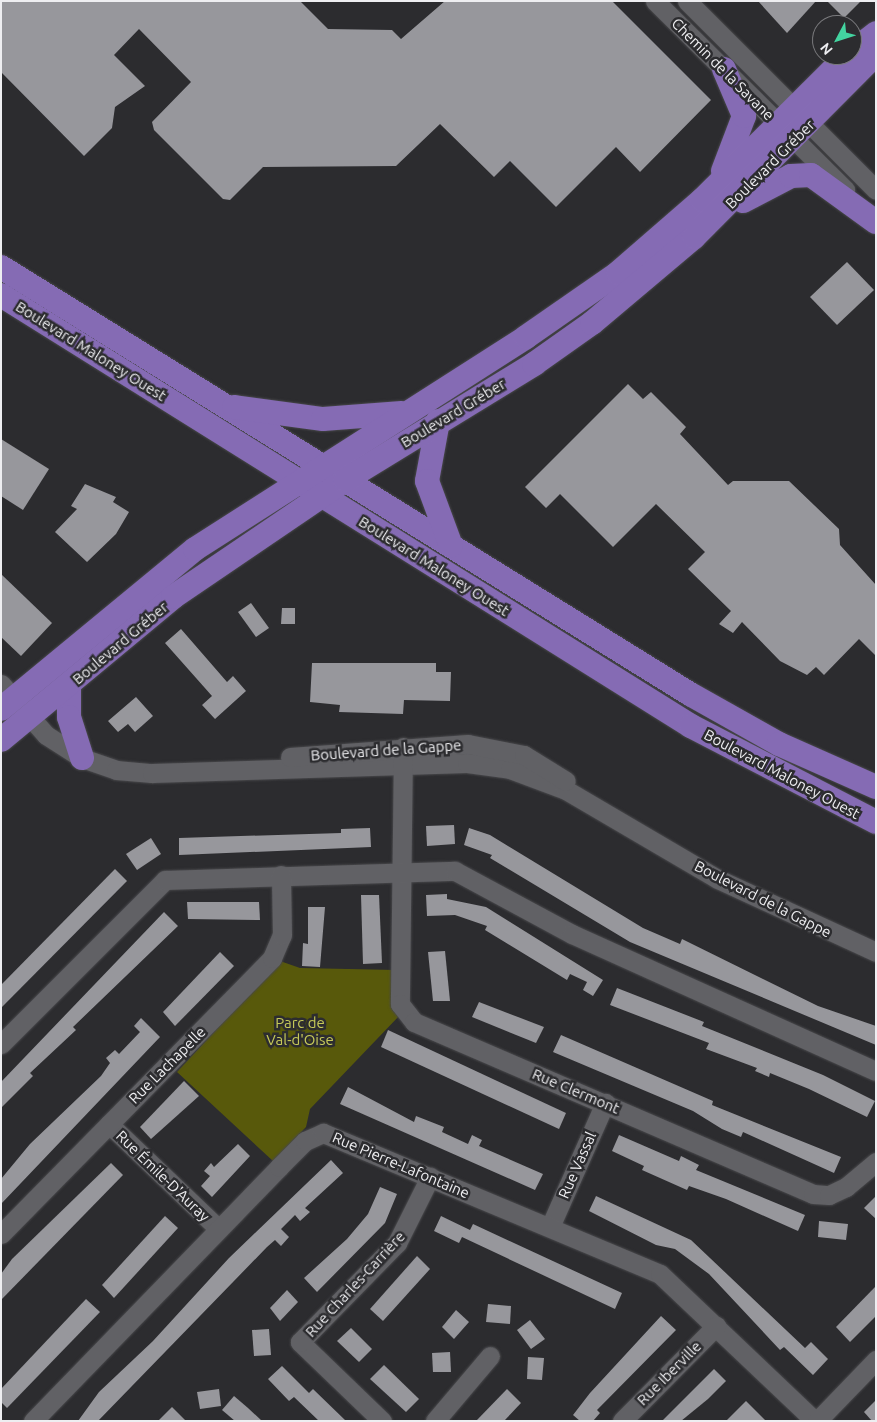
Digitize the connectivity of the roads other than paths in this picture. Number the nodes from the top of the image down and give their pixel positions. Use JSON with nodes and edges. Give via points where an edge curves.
{"nodes":[{"id":1,"x":687,"y":1,"type":"edge"},
{"id":2,"x":665,"y":4,"type":"edge"},
{"id":3,"x":876,"y":33,"type":"edge"},
{"id":4,"x":862,"y":44,"type":"edge"},
{"id":5,"x":876,"y":54,"type":"edge"},
{"id":6,"x":840,"y":65,"type":"edge"},
{"id":7,"x":724,"y":69,"type":"junction"},
{"id":8,"x":794,"y":124,"type":"junction"},
{"id":9,"x":714,"y":188,"type":"junction"},
{"id":10,"x":876,"y":190,"type":"edge"},
{"id":11,"x":717,"y":215,"type":"junction"},
{"id":12,"x":876,"y":222,"type":"edge"},
{"id":13,"x":1,"y":267,"type":"edge"},
{"id":14,"x":1,"y":295,"type":"edge"},
{"id":15,"x":224,"y":405,"type":"junction"},
{"id":16,"x":406,"y":413,"type":"junction"},
{"id":17,"x":438,"y":422,"type":"junction"},
{"id":18,"x":322,"y":466,"type":"junction"},
{"id":19,"x":298,"y":480,"type":"junction"},
{"id":20,"x":345,"y":480,"type":"junction"},
{"id":21,"x":321,"y":496,"type":"junction"},
{"id":22,"x":451,"y":546,"type":"junction"},
{"id":23,"x":69,"y":686,"type":"junction"},
{"id":24,"x":5,"y":697,"type":"edge"},
{"id":25,"x":30,"y":717,"type":"junction"},
{"id":26,"x":1,"y":740,"type":"edge"},
{"id":27,"x":403,"y":756,"type":"junction"},
{"id":28,"x":82,"y":758,"type":"junction"},
{"id":29,"x":876,"y":787,"type":"edge"},
{"id":30,"x":876,"y":822,"type":"edge"},
{"id":31,"x":404,"y":870,"type":"junction"},
{"id":32,"x":280,"y":875,"type":"junction"},
{"id":33,"x":876,"y":952,"type":"edge"},
{"id":34,"x":1,"y":1044,"type":"edge"},
{"id":35,"x":876,"y":1071,"type":"edge"},
{"id":36,"x":605,"y":1103,"type":"junction"},
{"id":37,"x":109,"y":1124,"type":"junction"},
{"id":38,"x":876,"y":1162,"type":"edge"},
{"id":39,"x":430,"y":1177,"type":"junction"},
{"id":40,"x":550,"y":1227,"type":"junction"},
{"id":41,"x":218,"y":1228,"type":"junction"},
{"id":42,"x":1,"y":1234,"type":"edge"},
{"id":43,"x":716,"y":1326,"type":"junction"},
{"id":44,"x":490,"y":1356,"type":"dead end"},
{"id":45,"x":876,"y":1360,"type":"edge"},
{"id":46,"x":33,"y":1421,"type":"edge"},
{"id":47,"x":382,"y":1421,"type":"edge"},
{"id":48,"x":435,"y":1421,"type":"edge"},
{"id":49,"x":622,"y":1421,"type":"edge"},
{"id":50,"x":816,"y":1421,"type":"edge"}],
"edges":[{"from":1,"to":8,"type":"street","name":"Chemin de la Savane"},
{"from":2,"to":7,"type":"street","name":"Chemin de la Savane"},
{"from":3,"to":4,"type":"main road"},
{"from":5,"to":8,"type":"main road","name":"Boulevard Gréber"},
{"from":6,"to":8,"type":"main road","name":"Boulevard Gréber"},
{"from":7,"to":8,"type":"street","name":"Chemin de la Savane"},
{"from":7,"to":9,"type":"main road","via":[[742,103],[743,121]]},
{"from":8,"to":9,"type":"main road","name":"Boulevard Gréber"},
{"from":8,"to":10,"type":"street","name":"Chemin de la Savane"},
{"from":8,"to":11,"type":"main road","name":"Boulevard Gréber"},
{"from":8,"to":12,"type":"street","name":"Chemin de la Savane"},
{"from":9,"to":16,"type":"main road","name":"Boulevard Gréber","via":[[618,273]]},
{"from":11,"to":12,"type":"main road","via":[[779,181],[801,174],[820,178]]},
{"from":11,"to":17,"type":"main road","name":"Boulevard Gréber","via":[[665,264],[565,344]]},
{"from":13,"to":15,"type":"main road","name":"Boulevard Maloney Ouest"},
{"from":14,"to":19,"type":"main road","name":"Boulevard Maloney Ouest"},
{"from":15,"to":16,"type":"main road","via":[[323,419]]},
{"from":15,"to":18,"type":"main road","name":"Boulevard Maloney Ouest"},
{"from":16,"to":18,"type":"main road","name":"Boulevard Gréber"},
{"from":17,"to":20,"type":"main road","name":"Boulevard Gréber"},
{"from":17,"to":22,"type":"main road","via":[[426,481]]},
{"from":18,"to":19,"type":"main road","name":"Boulevard Gréber"},
{"from":18,"to":20,"type":"main road","name":"Boulevard Maloney Ouest"},
{"from":19,"to":21,"type":"main road","name":"Boulevard Maloney Ouest"},
{"from":19,"to":24,"type":"main road","name":"Boulevard Gréber","via":[[167,570]]},
{"from":20,"to":21,"type":"main road","name":"Boulevard Gréber"},
{"from":20,"to":22,"type":"main road","name":"Boulevard Maloney Ouest"},
{"from":21,"to":23,"type":"main road","name":"Boulevard Gréber","via":[[173,597]]},
{"from":21,"to":30,"type":"main road","name":"Boulevard Maloney Ouest","via":[[709,736]]},
{"from":22,"to":29,"type":"main road","name":"Boulevard Maloney Ouest","via":[[725,714]]},
{"from":23,"to":25,"type":"main road","name":"Boulevard Gréber"},
{"from":23,"to":28,"type":"main road","via":[[69,717]]},
{"from":24,"to":25,"type":"street","name":"Boulevard de la Gappe"},
{"from":25,"to":26,"type":"main road","name":"Boulevard Gréber"},
{"from":25,"to":28,"type":"street","name":"Boulevard de la Gappe","via":[[46,735]]},
{"from":27,"to":28,"type":"street","name":"Boulevard de la Gappe","via":[[152,773],[116,770]]},
{"from":27,"to":31,"type":"street","name":"Rue Clermont"},
{"from":27,"to":33,"type":"street","name":"Boulevard de la Gappe","via":[[468,744],[510,750],[548,768],[603,809],[718,879]]},
{"from":31,"to":32,"type":"street"},
{"from":31,"to":35,"type":"street","via":[[462,873],[572,934]]},
{"from":31,"to":36,"type":"street","name":"Rue Clermont","via":[[400,1004],[409,1017]]},
{"from":32,"to":34,"type":"street","via":[[165,880]]},
{"from":32,"to":37,"type":"street","name":"Rue Lachapelle","via":[[282,935],[277,951]]},
{"from":36,"to":38,"type":"street","name":"Rue Clermont","via":[[813,1194],[829,1196],[846,1187]]},
{"from":36,"to":40,"type":"street","name":"Rue Vassal"},
{"from":37,"to":41,"type":"street","name":"Rue Émile-D'Auray"},
{"from":37,"to":42,"type":"street","name":"Rue Lachapelle"},
{"from":39,"to":40,"type":"street","name":"Rue Pierre-Lafontaine"},
{"from":39,"to":41,"type":"street","name":"Rue Pierre-Lafontaine","via":[[334,1134],[313,1135]]},
{"from":39,"to":47,"type":"street","name":"Rue Charles-Carrière","via":[[397,1244],[300,1342]]},
{"from":40,"to":43,"type":"street","name":"Rue Pierre-Lafontaine","via":[[660,1274]]},
{"from":41,"to":46,"type":"street","name":"Rue Pierre-Lafontaine"},
{"from":43,"to":49,"type":"street","name":"Rue Iberville"},
{"from":43,"to":50,"type":"street","name":"Rue Pierre-Lafontaine"},
{"from":44,"to":48,"type":"street"},
{"from":45,"to":50,"type":"street"}]}
